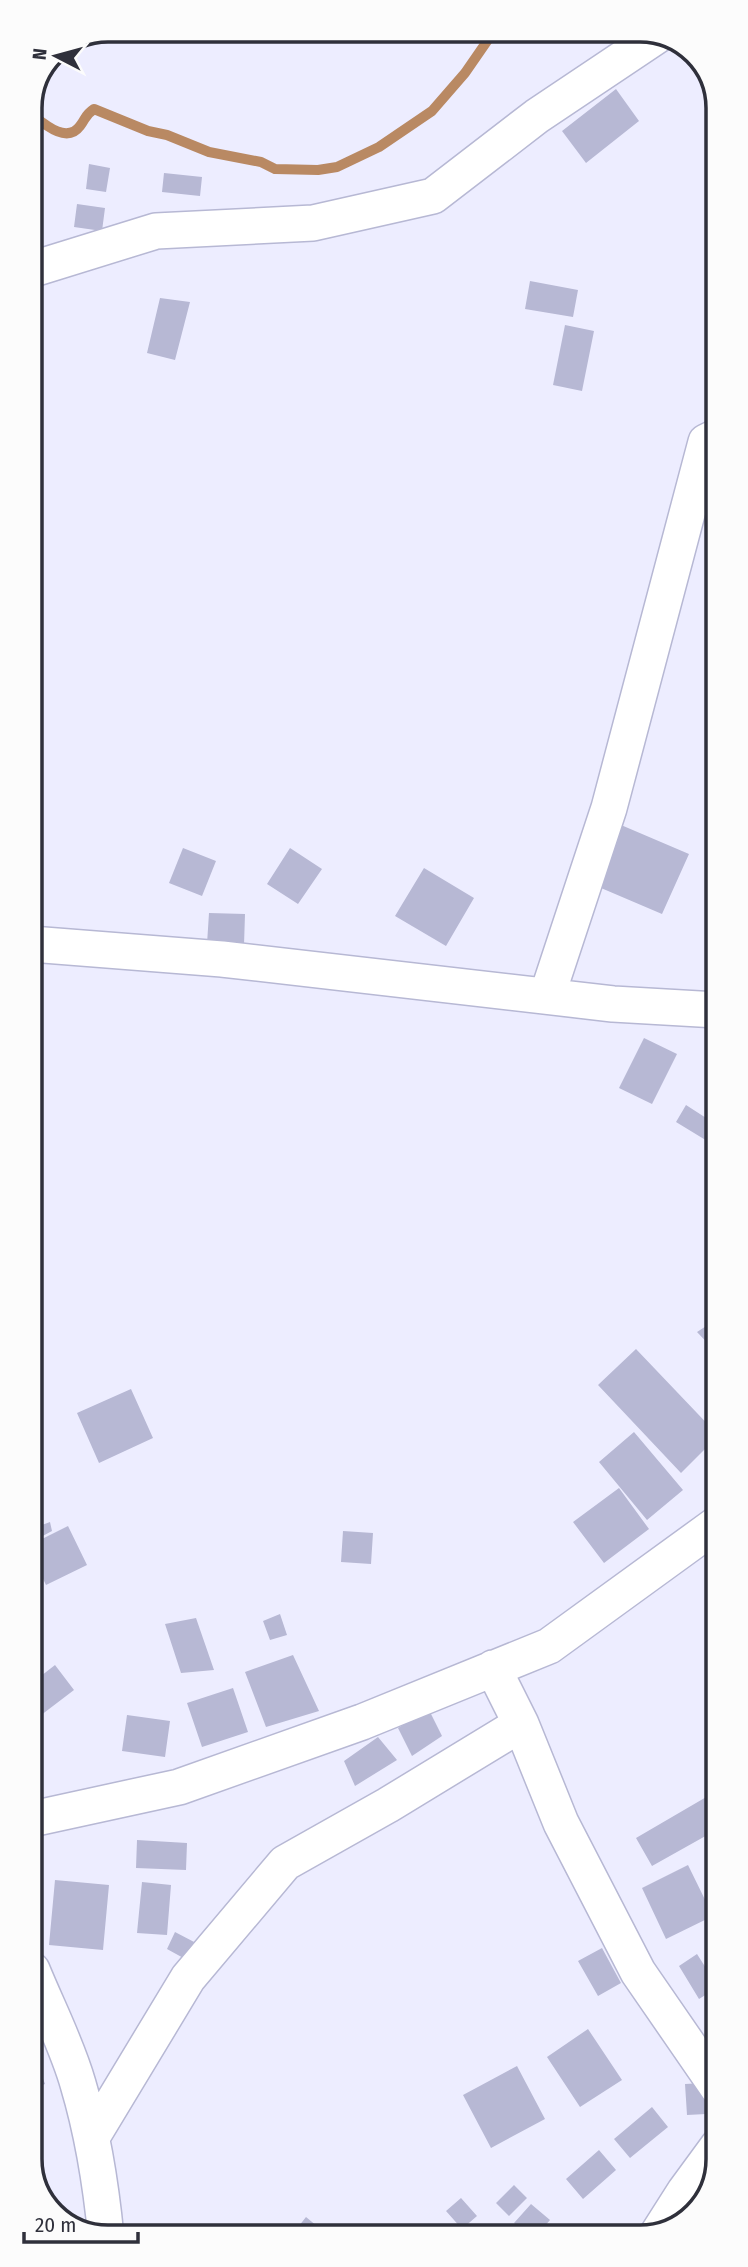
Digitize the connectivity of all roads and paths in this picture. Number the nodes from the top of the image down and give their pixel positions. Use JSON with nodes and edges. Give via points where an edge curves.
{"nodes":[{"id":1,"x":646,"y":42,"type":"edge"},
{"id":2,"x":42,"y":266,"type":"edge"},
{"id":3,"x":706,"y":442,"type":"edge"},
{"id":4,"x":42,"y":945,"type":"edge"},
{"id":5,"x":547,"y":996,"type":"junction"},
{"id":6,"x":706,"y":1009,"type":"edge"},
{"id":7,"x":706,"y":1533,"type":"edge"},
{"id":8,"x":493,"y":1668,"type":"junction"},
{"id":9,"x":521,"y":1724,"type":"junction"},
{"id":10,"x":42,"y":1817,"type":"edge"},
{"id":11,"x":42,"y":1994,"type":"edge"},
{"id":12,"x":706,"y":2071,"type":"edge"},
{"id":13,"x":92,"y":2137,"type":"junction"},
{"id":14,"x":705,"y":2163,"type":"edge"},
{"id":15,"x":667,"y":2219,"type":"edge"},
{"id":16,"x":105,"y":2225,"type":"edge"}],
"edges":[{"from":1,"to":2,"type":"street","via":[[537,116],[433,196],[313,223],[156,231]]},
{"from":3,"to":5,"type":"street","via":[[609,808]]},
{"from":4,"to":5,"type":"street","via":[[222,958]]},
{"from":5,"to":6,"type":"street"},
{"from":7,"to":8,"type":"street","via":[[549,1646]]},
{"from":8,"to":9,"type":"street"},
{"from":8,"to":10,"type":"street","via":[[362,1722],[178,1787]]},
{"from":9,"to":12,"type":"street","via":[[561,1823],[638,1972]]},
{"from":9,"to":13,"type":"street","via":[[285,1863],[188,1978]]},
{"from":11,"to":13,"type":"street","via":[[78,2082]]},
{"from":13,"to":16,"type":"street"},
{"from":14,"to":15,"type":"street"}]}
